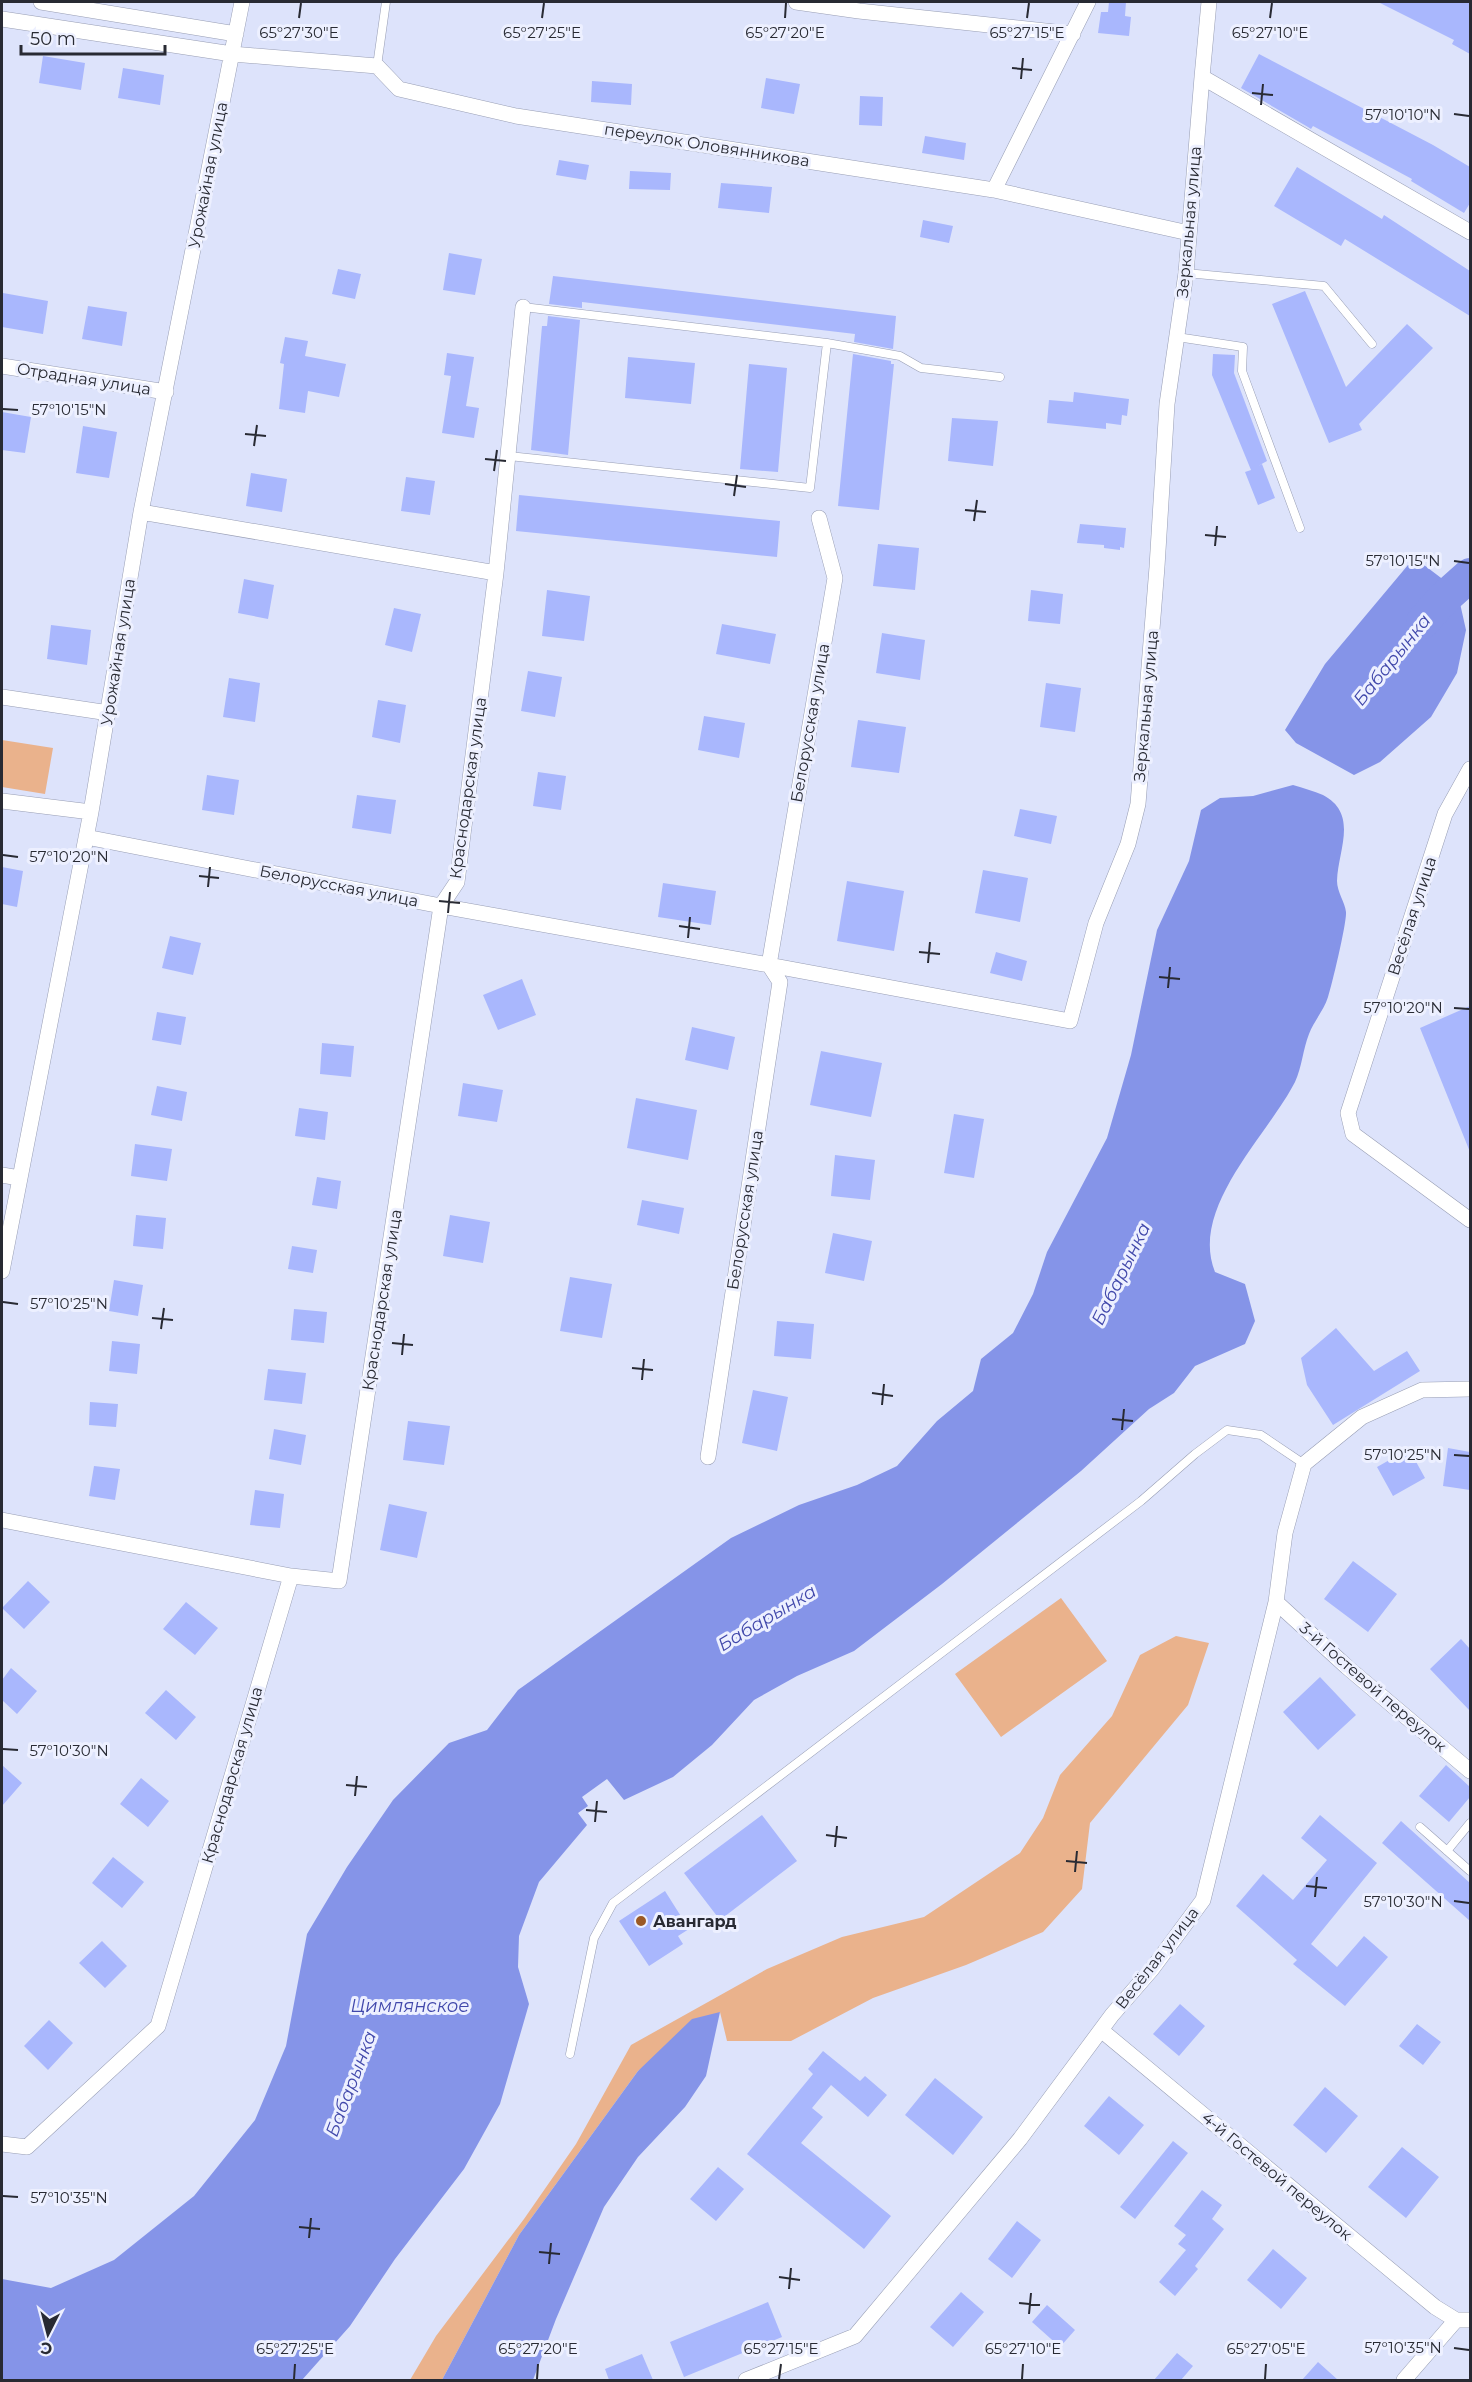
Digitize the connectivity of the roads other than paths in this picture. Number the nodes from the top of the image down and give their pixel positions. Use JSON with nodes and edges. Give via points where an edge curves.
{"nodes":[{"id":1,"x":40,"y":2,"type":"edge"},
{"id":2,"x":242,"y":2,"type":"edge"},
{"id":3,"x":386,"y":2,"type":"edge"},
{"id":4,"x":796,"y":2,"type":"edge"},
{"id":5,"x":1088,"y":2,"type":"edge"},
{"id":6,"x":1209,"y":2,"type":"edge"},
{"id":7,"x":859,"y":6,"type":"edge"},
{"id":8,"x":2,"y":19,"type":"edge"},
{"id":9,"x":1073,"y":33,"type":"junction"},
{"id":10,"x":236,"y":34,"type":"junction"},
{"id":11,"x":232,"y":54,"type":"junction"},
{"id":12,"x":377,"y":66,"type":"junction"},
{"id":13,"x":1202,"y":77,"type":"junction"},
{"id":14,"x":994,"y":190,"type":"junction"},
{"id":15,"x":1470,"y":232,"type":"edge"},
{"id":16,"x":1189,"y":233,"type":"junction"},
{"id":17,"x":1186,"y":273,"type":"junction"},
{"id":18,"x":523,"y":307,"type":"joint"},
{"id":19,"x":1177,"y":337,"type":"junction"},
{"id":20,"x":827,"y":343,"type":"junction"},
{"id":21,"x":1372,"y":344,"type":"dead end"},
{"id":22,"x":2,"y":366,"type":"edge"},
{"id":23,"x":1000,"y":377,"type":"dead end"},
{"id":24,"x":166,"y":392,"type":"junction"},
{"id":25,"x":509,"y":456,"type":"junction"},
{"id":26,"x":141,"y":512,"type":"junction"},
{"id":27,"x":819,"y":518,"type":"dead end"},
{"id":28,"x":1300,"y":528,"type":"dead end"},
{"id":29,"x":496,"y":573,"type":"junction"},
{"id":30,"x":2,"y":697,"type":"edge"},
{"id":31,"x":109,"y":713,"type":"junction"},
{"id":32,"x":1470,"y":770,"type":"edge"},
{"id":33,"x":2,"y":801,"type":"edge"},
{"id":34,"x":91,"y":812,"type":"junction"},
{"id":35,"x":86,"y":837,"type":"junction"},
{"id":36,"x":441,"y":906,"type":"junction"},
{"id":37,"x":769,"y":965,"type":"junction"},
{"id":38,"x":2,"y":1175,"type":"edge"},
{"id":39,"x":20,"y":1178,"type":"junction"},
{"id":40,"x":1470,"y":1220,"type":"edge"},
{"id":41,"x":2,"y":1271,"type":"edge"},
{"id":42,"x":1470,"y":1389,"type":"edge"},
{"id":43,"x":708,"y":1457,"type":"dead end"},
{"id":44,"x":1304,"y":1464,"type":"junction"},
{"id":45,"x":2,"y":1521,"type":"edge"},
{"id":46,"x":291,"y":1576,"type":"junction"},
{"id":47,"x":1276,"y":1602,"type":"junction"},
{"id":48,"x":1470,"y":1771,"type":"edge"},
{"id":49,"x":1470,"y":1823,"type":"edge"},
{"id":50,"x":1420,"y":1827,"type":"dead end"},
{"id":51,"x":1447,"y":1851,"type":"junction"},
{"id":52,"x":1470,"y":1871,"type":"edge"},
{"id":53,"x":1101,"y":2030,"type":"junction"},
{"id":54,"x":570,"y":2054,"type":"dead end"},
{"id":55,"x":2,"y":2144,"type":"edge"},
{"id":56,"x":1463,"y":2320,"type":"edge"},
{"id":57,"x":746,"y":2380,"type":"edge"},
{"id":58,"x":1404,"y":2380,"type":"edge"}],
"edges":[{"from":1,"to":10,"type":"street"},
{"from":2,"to":10,"type":"street","name":"Урожайная улица"},
{"from":3,"to":12,"type":"lane"},
{"from":4,"to":7,"type":"street"},
{"from":5,"to":9,"type":"street"},
{"from":6,"to":13,"type":"street","name":"Зеркальная улица"},
{"from":7,"to":9,"type":"street"},
{"from":8,"to":11,"type":"street"},
{"from":9,"to":14,"type":"street"},
{"from":10,"to":11,"type":"street","name":"Урожайная улица"},
{"from":11,"to":12,"type":"street"},
{"from":11,"to":24,"type":"street","name":"Урожайная улица"},
{"from":12,"to":14,"type":"street","name":"переулок Оловянникова","via":[[399,89],[516,116]]},
{"from":13,"to":15,"type":"street"},
{"from":13,"to":16,"type":"street","name":"Зеркальная улица"},
{"from":14,"to":16,"type":"street","name":"переулок Оловянникова"},
{"from":16,"to":17,"type":"street","name":"Зеркальная улица"},
{"from":17,"to":19,"type":"street","name":"Зеркальная улица"},
{"from":17,"to":21,"type":"lane","via":[[1324,286]]},
{"from":18,"to":20,"type":"lane"},
{"from":18,"to":25,"type":"street","name":"Краснодарская улица"},
{"from":19,"to":28,"type":"lane","via":[[1243,347],[1242,371]]},
{"from":19,"to":37,"type":"street","name":"Зеркальная улица","via":[[1167,404],[1138,804],[1128,844],[1096,923],[1070,1021]]},
{"from":20,"to":23,"type":"lane","via":[[900,356],[921,368]]},
{"from":20,"to":25,"type":"lane","via":[[810,488]]},
{"from":22,"to":24,"type":"street","name":"Отрадная улица"},
{"from":24,"to":26,"type":"street","name":"Урожайная улица"},
{"from":25,"to":29,"type":"street","name":"Краснодарская улица"},
{"from":26,"to":29,"type":"street"},
{"from":26,"to":31,"type":"street","name":"Урожайная улица"},
{"from":27,"to":37,"type":"street","name":"Белорусская улица","via":[[835,578]]},
{"from":29,"to":36,"type":"street","name":"Краснодарская улица","via":[[457,882]]},
{"from":30,"to":31,"type":"street"},
{"from":31,"to":34,"type":"street","name":"Урожайная улица"},
{"from":32,"to":40,"type":"street","name":"Весёлая улица","via":[[1445,814],[1348,1113],[1353,1134]]},
{"from":33,"to":34,"type":"street"},
{"from":34,"to":35,"type":"street","name":"Урожайная улица"},
{"from":35,"to":36,"type":"street","name":"Белорусская улица"},
{"from":35,"to":39,"type":"street","name":"Урожайная улица"},
{"from":36,"to":37,"type":"street","name":"Белорусская улица"},
{"from":36,"to":46,"type":"street","name":"Краснодарская улица","via":[[339,1581]]},
{"from":37,"to":43,"type":"street","name":"Белорусская улица","via":[[780,982]]},
{"from":38,"to":39,"type":"street"},
{"from":39,"to":41,"type":"street","name":"Урожайная улица"},
{"from":42,"to":44,"type":"street","via":[[1422,1390],[1362,1417]]},
{"from":44,"to":47,"type":"street","name":"Весёлая улица","via":[[1285,1533]]},
{"from":44,"to":54,"type":"lane","via":[[1261,1435],[1227,1430],[1141,1501],[613,1903],[594,1938]]},
{"from":45,"to":46,"type":"street"},
{"from":46,"to":55,"type":"street","name":"Краснодарская улица","via":[[158,2026],[27,2147]]},
{"from":47,"to":48,"type":"street","name":"3-й Гостевой переулок"},
{"from":47,"to":53,"type":"street","name":"Весёлая улица","via":[[1203,1900]]},
{"from":49,"to":51,"type":"lane"},
{"from":50,"to":51,"type":"lane"},
{"from":51,"to":52,"type":"lane"},
{"from":53,"to":56,"type":"street","name":"4-й Гостевой переулок","via":[[1435,2307]]},
{"from":53,"to":57,"type":"street","name":"Весёлая улица","via":[[1020,2139],[855,2336]]},
{"from":56,"to":58,"type":"street"}]}
